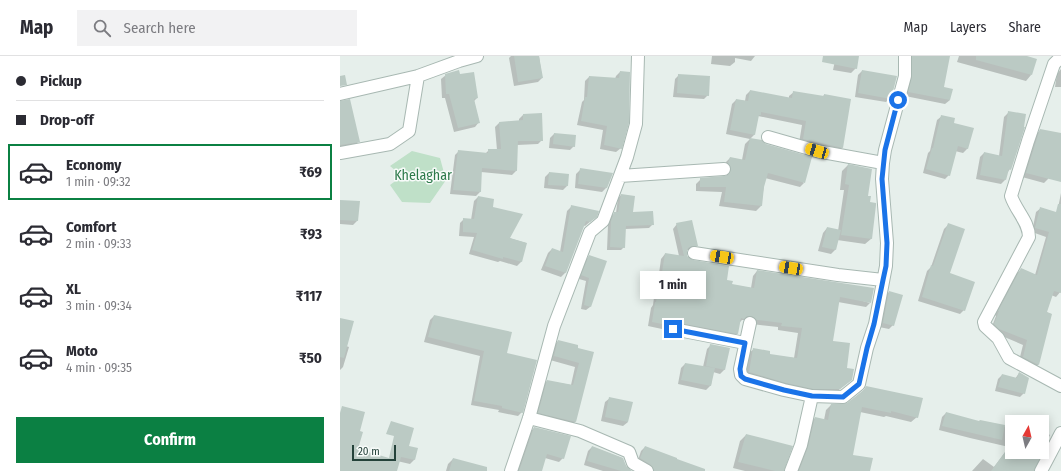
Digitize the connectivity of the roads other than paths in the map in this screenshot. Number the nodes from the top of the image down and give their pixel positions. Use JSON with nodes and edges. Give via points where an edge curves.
{"nodes":[{"id":1,"x":477,"y":56,"type":"edge"},
{"id":2,"x":638,"y":56,"type":"edge"},
{"id":3,"x":905,"y":56,"type":"edge"},
{"id":4,"x":1061,"y":57,"type":"edge"},
{"id":5,"x":418,"y":76,"type":"junction"},
{"id":6,"x":340,"y":94,"type":"edge"},
{"id":7,"x":768,"y":137,"type":"dead end"},
{"id":8,"x":340,"y":152,"type":"edge"},
{"id":9,"x":883,"y":162,"type":"junction"},
{"id":10,"x":724,"y":169,"type":"dead end"},
{"id":11,"x":620,"y":176,"type":"junction"},
{"id":12,"x":694,"y":253,"type":"dead end"},
{"id":13,"x":883,"y":280,"type":"junction"},
{"id":14,"x":750,"y":323,"type":"dead end"},
{"id":15,"x":673,"y":329,"type":"dead end"},
{"id":16,"x":745,"y":343,"type":"junction"},
{"id":17,"x":1061,"y":386,"type":"edge"},
{"id":18,"x":812,"y":396,"type":"junction"},
{"id":19,"x":529,"y":418,"type":"junction"},
{"id":20,"x":1061,"y":433,"type":"edge"},
{"id":21,"x":511,"y":471,"type":"edge"},
{"id":22,"x":647,"y":471,"type":"edge"},
{"id":23,"x":791,"y":471,"type":"edge"},
{"id":24,"x":1041,"y":471,"type":"edge"}],
"edges":[{"from":1,"to":5,"type":"street"},
{"from":2,"to":11,"type":"street","via":[[636,124]]},
{"from":3,"to":9,"type":"street","via":[[905,76]]},
{"from":4,"to":17,"type":"street","via":[[1054,64],[1011,196],[1029,229],[1029,237],[984,322],[998,338],[1009,358]]},
{"from":5,"to":6,"type":"street"},
{"from":5,"to":8,"type":"street","via":[[409,131],[390,144]]},
{"from":7,"to":9,"type":"street","via":[[817,151]]},
{"from":9,"to":13,"type":"street","via":[[887,243]]},
{"from":10,"to":11,"type":"street"},
{"from":11,"to":19,"type":"street","via":[[604,221],[590,232],[554,326]]},
{"from":12,"to":13,"type":"street"},
{"from":13,"to":18,"type":"street","via":[[859,384],[843,397]]},
{"from":14,"to":16,"type":"street"},
{"from":15,"to":16,"type":"street"},
{"from":16,"to":18,"type":"street","via":[[741,376]]},
{"from":18,"to":23,"type":"street","via":[[801,444]]},
{"from":19,"to":21,"type":"street"},
{"from":19,"to":22,"type":"street","via":[[580,431],[629,452],[633,464]]},
{"from":20,"to":24,"type":"street"}]}
